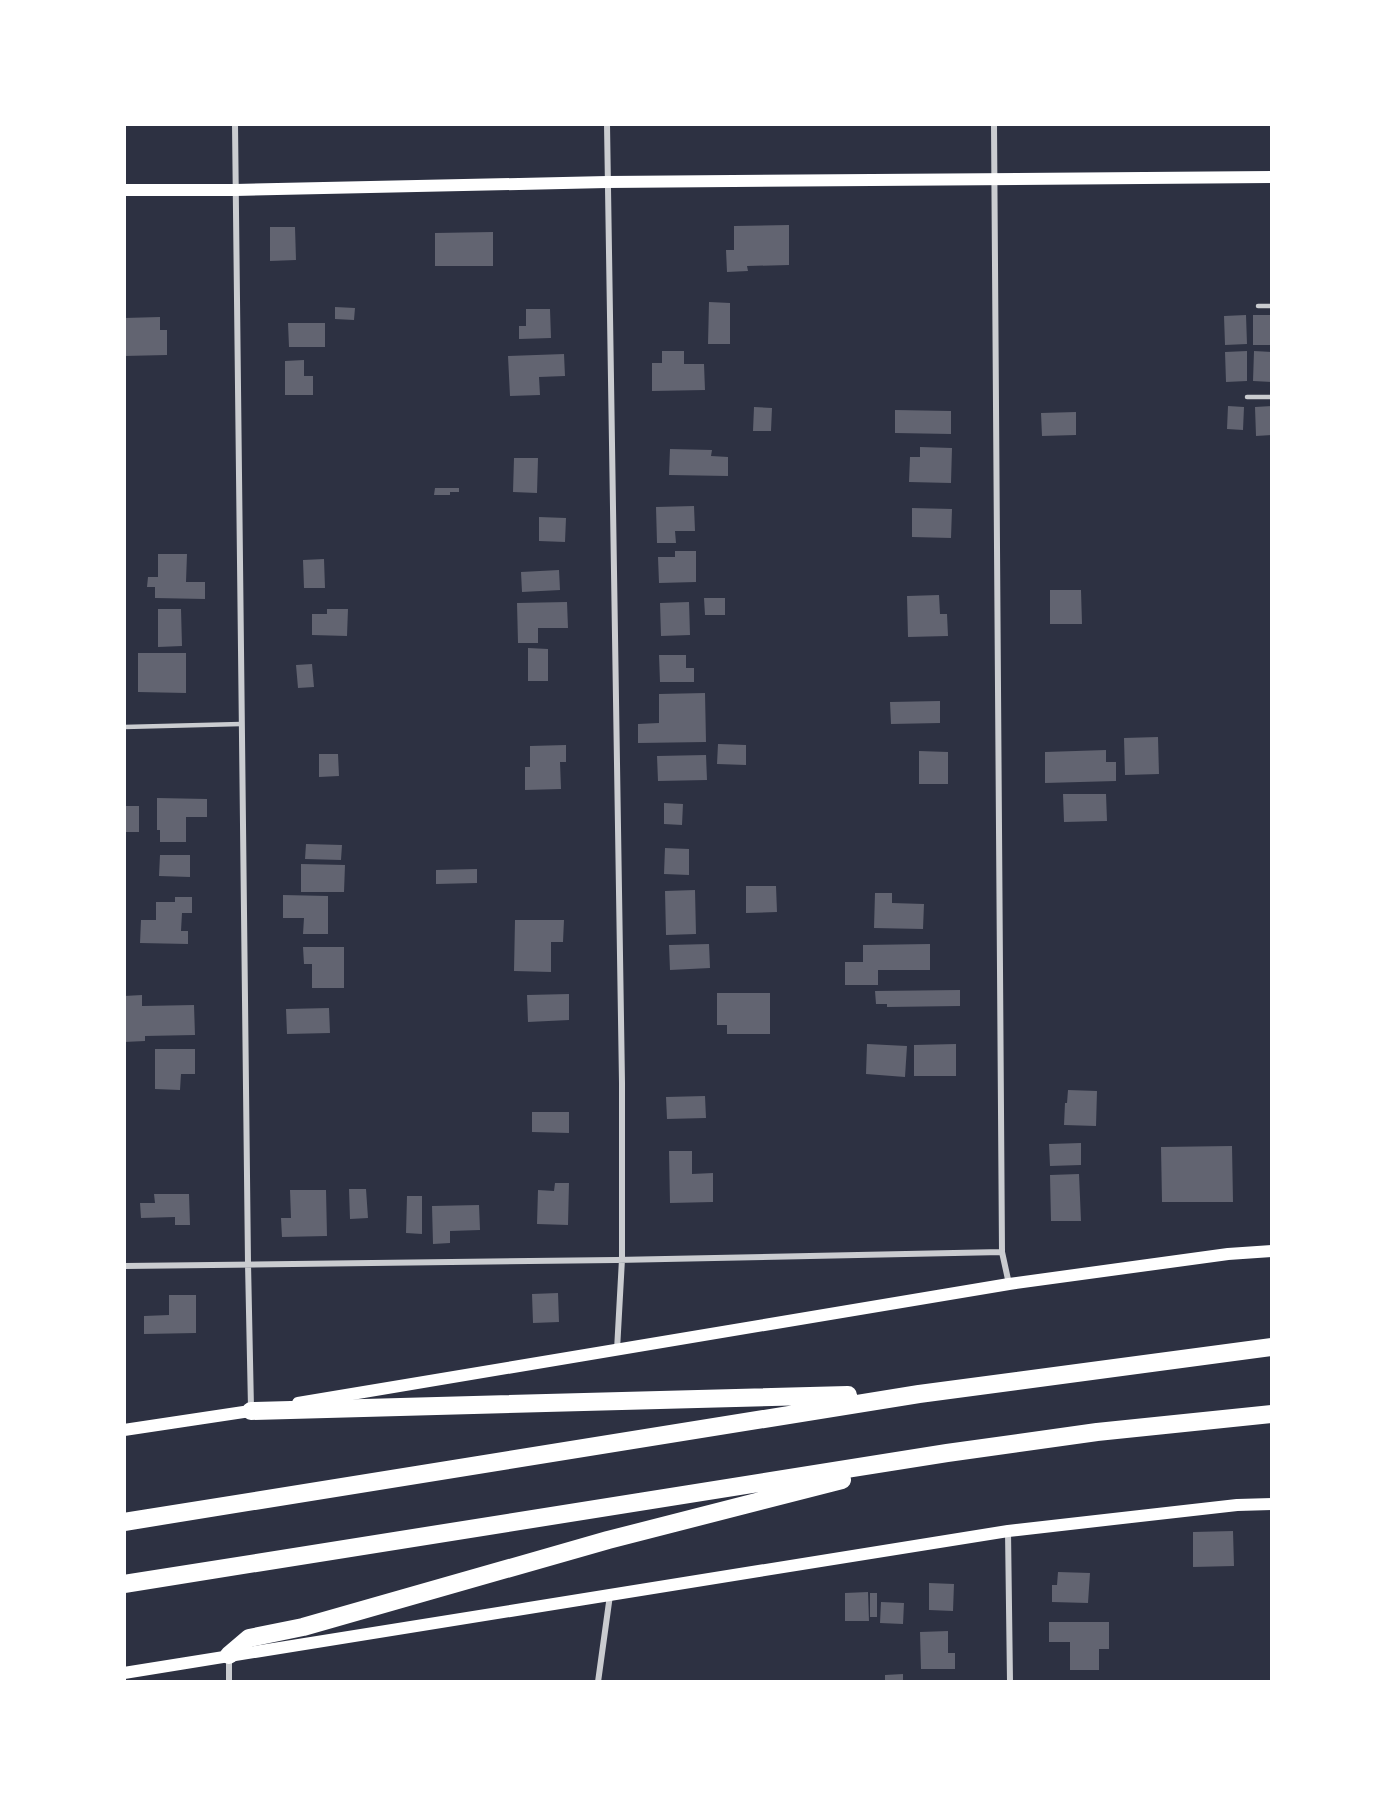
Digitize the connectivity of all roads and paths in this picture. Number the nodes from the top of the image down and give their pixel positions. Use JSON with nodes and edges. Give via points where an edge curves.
{"nodes":[{"id":1,"x":236,"y":124,"type":"edge"},
{"id":2,"x":607,"y":124,"type":"edge"},
{"id":3,"x":994,"y":124,"type":"edge"},
{"id":4,"x":1272,"y":177,"type":"edge"},
{"id":5,"x":994,"y":178,"type":"junction"},
{"id":6,"x":607,"y":182,"type":"junction"},
{"id":7,"x":124,"y":190,"type":"edge"},
{"id":8,"x":235,"y":190,"type":"junction"},
{"id":9,"x":1258,"y":306,"type":"dead end"},
{"id":10,"x":1272,"y":306,"type":"edge"},
{"id":11,"x":1247,"y":397,"type":"dead end"},
{"id":12,"x":1272,"y":397,"type":"edge"},
{"id":13,"x":241,"y":724,"type":"junction"},
{"id":14,"x":124,"y":727,"type":"edge"},
{"id":15,"x":1272,"y":1251,"type":"edge"},
{"id":16,"x":1002,"y":1252,"type":"junction"},
{"id":17,"x":622,"y":1259,"type":"junction"},
{"id":18,"x":248,"y":1263,"type":"junction"},
{"id":19,"x":124,"y":1266,"type":"edge"},
{"id":20,"x":1009,"y":1284,"type":"junction"},
{"id":21,"x":1272,"y":1347,"type":"edge"},
{"id":22,"x":617,"y":1351,"type":"junction"},
{"id":23,"x":919,"y":1394,"type":"junction"},
{"id":24,"x":251,"y":1411,"type":"junction"},
{"id":25,"x":1272,"y":1414,"type":"edge"},
{"id":26,"x":124,"y":1430,"type":"edge"},
{"id":27,"x":947,"y":1453,"type":"junction"},
{"id":28,"x":1272,"y":1504,"type":"edge"},
{"id":29,"x":124,"y":1522,"type":"edge"},
{"id":30,"x":1008,"y":1531,"type":"junction"},
{"id":31,"x":124,"y":1584,"type":"edge"},
{"id":32,"x":610,"y":1595,"type":"junction"},
{"id":33,"x":229,"y":1655,"type":"junction"},
{"id":34,"x":124,"y":1673,"type":"edge"},
{"id":35,"x":229,"y":1682,"type":"edge"},
{"id":36,"x":598,"y":1682,"type":"edge"},
{"id":37,"x":1010,"y":1682,"type":"edge"}],
"edges":[{"from":1,"to":8,"type":"street"},
{"from":2,"to":6,"type":"street"},
{"from":3,"to":5,"type":"street"},
{"from":4,"to":5,"type":"main road"},
{"from":5,"to":6,"type":"main road"},
{"from":5,"to":16,"type":"street"},
{"from":6,"to":8,"type":"main road"},
{"from":6,"to":17,"type":"street"},
{"from":7,"to":8,"type":"main road"},
{"from":8,"to":13,"type":"street"},
{"from":9,"to":10,"type":"lane"},
{"from":11,"to":12,"type":"lane"},
{"from":13,"to":14,"type":"lane"},
{"from":13,"to":18,"type":"street"},
{"from":15,"to":20,"type":"main road"},
{"from":16,"to":17,"type":"street"},
{"from":16,"to":20,"type":"street"},
{"from":17,"to":18,"type":"street"},
{"from":17,"to":22,"type":"street"},
{"from":18,"to":19,"type":"street"},
{"from":18,"to":24,"type":"street"},
{"from":20,"to":22,"type":"main road"},
{"from":21,"to":23,"type":"highway"},
{"from":22,"to":24,"type":"main road"},
{"from":23,"to":24,"type":"highway"},
{"from":23,"to":29,"type":"highway"},
{"from":24,"to":26,"type":"main road"},
{"from":25,"to":27,"type":"highway"},
{"from":27,"to":31,"type":"highway"},
{"from":27,"to":33,"type":"highway","via":[[608,1540],[315,1624],[249,1638]]},
{"from":28,"to":30,"type":"main road"},
{"from":30,"to":32,"type":"main road"},
{"from":30,"to":37,"type":"street"},
{"from":32,"to":33,"type":"main road"},
{"from":32,"to":36,"type":"street"},
{"from":33,"to":34,"type":"main road"},
{"from":33,"to":35,"type":"street"}]}
